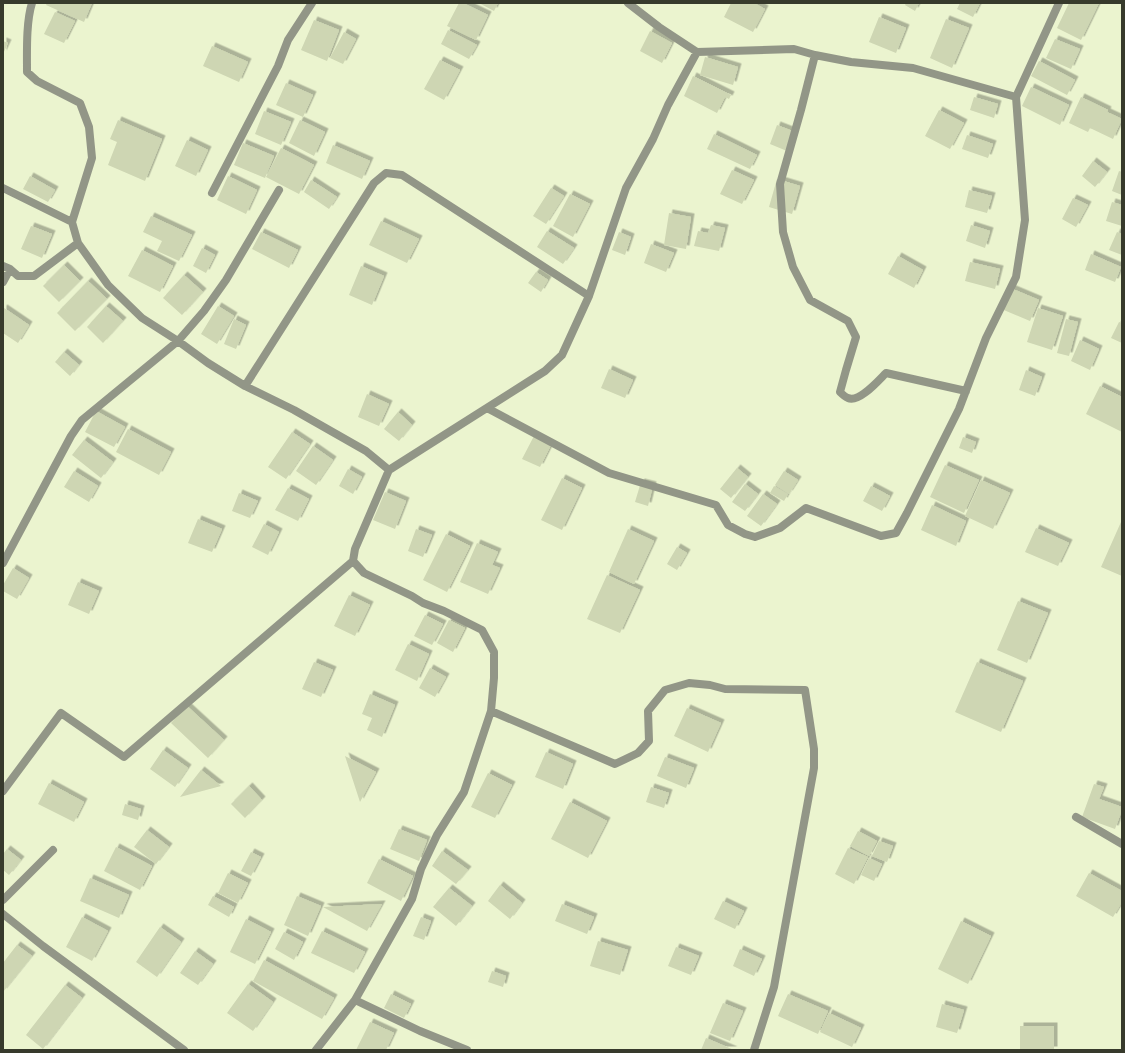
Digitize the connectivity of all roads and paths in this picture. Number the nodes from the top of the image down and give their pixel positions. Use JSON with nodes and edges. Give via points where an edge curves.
{"nodes":[{"id":1,"x":32,"y":3,"type":"edge"},
{"id":2,"x":312,"y":3,"type":"edge"},
{"id":3,"x":628,"y":3,"type":"edge"},
{"id":4,"x":1059,"y":3,"type":"edge"},
{"id":5,"x":698,"y":52,"type":"junction"},
{"id":6,"x":815,"y":55,"type":"junction"},
{"id":7,"x":1016,"y":97,"type":"junction"},
{"id":8,"x":3,"y":188,"type":"edge"},
{"id":9,"x":279,"y":190,"type":"dead end"},
{"id":10,"x":212,"y":193,"type":"dead end"},
{"id":11,"x":72,"y":222,"type":"junction"},
{"id":12,"x":78,"y":243,"type":"junction"},
{"id":13,"x":6,"y":267,"type":"edge"},
{"id":14,"x":3,"y":282,"type":"edge"},
{"id":15,"x":590,"y":296,"type":"junction"},
{"id":16,"x":178,"y":341,"type":"junction"},
{"id":17,"x":245,"y":386,"type":"junction"},
{"id":18,"x":966,"y":391,"type":"junction"},
{"id":19,"x":487,"y":408,"type":"junction"},
{"id":20,"x":389,"y":470,"type":"junction"},
{"id":21,"x":354,"y":562,"type":"junction"},
{"id":22,"x":3,"y":563,"type":"edge"},
{"id":23,"x":491,"y":711,"type":"junction"},
{"id":24,"x":3,"y":791,"type":"edge"},
{"id":25,"x":1076,"y":817,"type":"dead end"},
{"id":26,"x":1122,"y":844,"type":"edge"},
{"id":27,"x":53,"y":850,"type":"dead end"},
{"id":28,"x":3,"y":900,"type":"edge"},
{"id":29,"x":3,"y":914,"type":"edge"},
{"id":30,"x":355,"y":1000,"type":"junction"},
{"id":31,"x":184,"y":1050,"type":"edge"},
{"id":32,"x":316,"y":1050,"type":"edge"},
{"id":33,"x":467,"y":1050,"type":"edge"},
{"id":34,"x":754,"y":1050,"type":"edge"}],
"edges":[{"from":1,"to":11,"type":"street","via":[[27,72],[37,81],[80,103],[89,127],[92,158]]},
{"from":2,"to":10,"type":"street","via":[[288,40],[278,66]]},
{"from":3,"to":5,"type":"street"},
{"from":4,"to":7,"type":"street"},
{"from":5,"to":6,"type":"street","via":[[794,49]]},
{"from":5,"to":15,"type":"street","via":[[626,188]]},
{"from":6,"to":7,"type":"street","via":[[851,62],[913,68]]},
{"from":6,"to":18,"type":"street","via":[[780,184],[783,232],[793,267],[810,300],[848,321],[856,337],[840,392],[847,398],[855,399],[886,374]]},
{"from":7,"to":18,"type":"street","via":[[1025,220],[1016,277],[986,338]]},
{"from":8,"to":11,"type":"street"},
{"from":9,"to":16,"type":"street","via":[[226,280]]},
{"from":11,"to":12,"type":"street"},
{"from":12,"to":13,"type":"street","via":[[34,276],[18,276]]},
{"from":12,"to":16,"type":"street","via":[[113,291],[142,318]]},
{"from":13,"to":14,"type":"street"},
{"from":15,"to":17,"type":"street","via":[[402,175],[386,173],[374,183]]},
{"from":15,"to":19,"type":"street","via":[[562,355],[545,370]]},
{"from":16,"to":17,"type":"street"},
{"from":16,"to":22,"type":"street","via":[[82,420]]},
{"from":17,"to":20,"type":"street","via":[[294,410],[360,448]]},
{"from":18,"to":19,"type":"street","via":[[960,409],[908,514],[896,532],[881,536],[806,508],[780,528],[755,538],[728,525],[716,505],[609,473]]},
{"from":19,"to":20,"type":"street"},
{"from":20,"to":21,"type":"street","via":[[355,549]]},
{"from":21,"to":23,"type":"street","via":[[364,573],[482,630],[494,652]]},
{"from":21,"to":24,"type":"street","via":[[124,757],[61,712]]},
{"from":23,"to":30,"type":"street","via":[[464,792],[437,835],[421,869],[412,899]]},
{"from":23,"to":34,"type":"street","via":[[615,764],[638,754],[649,741],[648,711],[665,690],[689,683],[725,689],[805,690],[814,749],[814,768],[774,987]]},
{"from":25,"to":26,"type":"street"},
{"from":27,"to":28,"type":"street"},
{"from":29,"to":31,"type":"street"},
{"from":30,"to":32,"type":"street"},
{"from":30,"to":33,"type":"street"}]}
